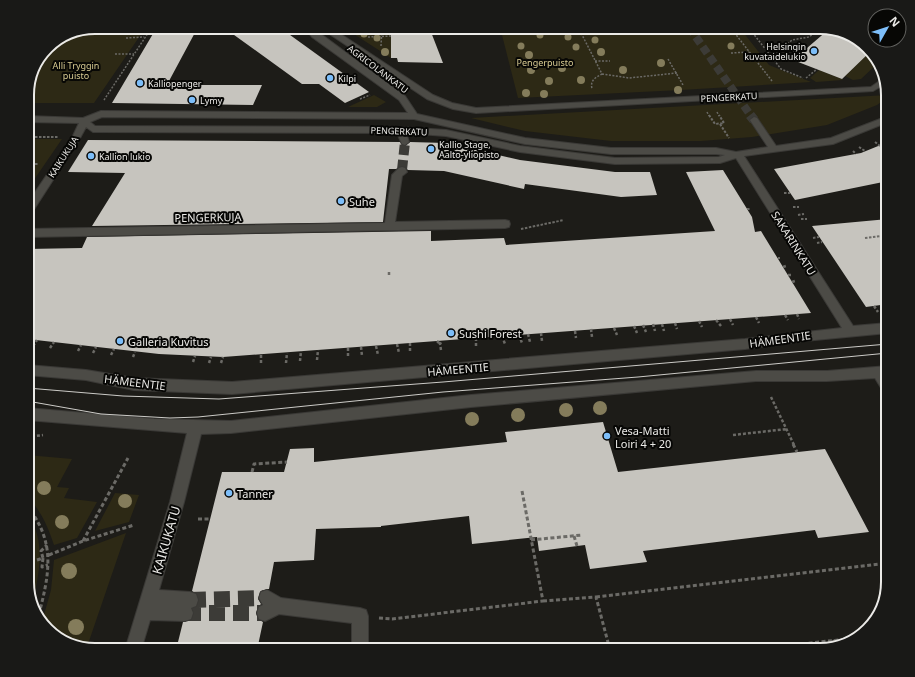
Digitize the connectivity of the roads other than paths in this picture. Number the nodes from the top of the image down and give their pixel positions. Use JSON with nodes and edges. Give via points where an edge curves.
{"nodes":[{"id":1,"x":314,"y":34,"type":"edge"},
{"id":2,"x":335,"y":34,"type":"edge"},
{"id":3,"x":880,"y":84,"type":"edge"},
{"id":4,"x":430,"y":97,"type":"joint"},
{"id":5,"x":414,"y":116,"type":"junction"},
{"id":6,"x":34,"y":119,"type":"edge"},
{"id":7,"x":754,"y":120,"type":"tunnel mouth"},
{"id":8,"x":84,"y":122,"type":"junction"},
{"id":9,"x":881,"y":122,"type":"edge"},
{"id":10,"x":400,"y":130,"type":"junction"},
{"id":11,"x":401,"y":142,"type":"tunnel mouth"},
{"id":12,"x":774,"y":150,"type":"junction"},
{"id":13,"x":738,"y":154,"type":"junction"},
{"id":14,"x":398,"y":171,"type":"tunnel mouth"},
{"id":15,"x":34,"y":201,"type":"edge"},
{"id":16,"x":505,"y":224,"type":"dead end"},
{"id":17,"x":390,"y":225,"type":"junction"},
{"id":18,"x":34,"y":232,"type":"edge"},
{"id":19,"x":881,"y":329,"type":"edge"},
{"id":20,"x":850,"y":331,"type":"junction"},
{"id":21,"x":34,"y":371,"type":"edge"},
{"id":22,"x":881,"y":371,"type":"edge"},
{"id":23,"x":34,"y":415,"type":"edge"},
{"id":24,"x":195,"y":429,"type":"junction"},
{"id":25,"x":147,"y":605,"type":"junction"},
{"id":26,"x":270,"y":606,"type":"tunnel mouth"},
{"id":27,"x":187,"y":607,"type":"tunnel mouth"},
{"id":28,"x":135,"y":643,"type":"edge"},
{"id":29,"x":360,"y":643,"type":"edge"}],
"edges":[{"from":1,"to":5,"type":"street","name":"AGRICOLANKATU","via":[[402,98]]},
{"from":2,"to":4,"type":"street","name":"AGRICOLANKATU"},
{"from":3,"to":4,"type":"street","name":"PENGERKATU","via":[[873,89],[484,111],[466,110]]},
{"from":5,"to":8,"type":"street","name":"PENGERKATU","via":[[101,114]]},
{"from":5,"to":13,"type":"street","name":"PENGERKATU","via":[[525,141],[611,151],[716,151]]},
{"from":6,"to":8,"type":"street","name":"PENGERKATU"},
{"from":7,"to":12,"type":"street"},
{"from":8,"to":10,"type":"street","name":"PENGERKATU","via":[[93,129]]},
{"from":8,"to":15,"type":"street","name":"KAIKUKUJA"},
{"from":9,"to":12,"type":"street","name":"PENGERKATU","via":[[833,141]]},
{"from":10,"to":11,"type":"street"},
{"from":10,"to":13,"type":"street","name":"PENGERKATU","via":[[446,133],[520,149],[615,161],[720,160]]},
{"from":12,"to":13,"type":"street","name":"PENGERKATU"},
{"from":13,"to":20,"type":"street","name":"SAKARINKATU"},
{"from":14,"to":17,"type":"street"},
{"from":16,"to":17,"type":"street","name":"PENGERKUJA"},
{"from":17,"to":18,"type":"street","name":"PENGERKUJA"},
{"from":19,"to":20,"type":"street","name":"HÄMEENTIE"},
{"from":20,"to":21,"type":"street","name":"HÄMEENTIE","via":[[745,344],[232,388],[134,384],[86,375]]},
{"from":22,"to":24,"type":"street","via":[[827,376],[756,376]]},
{"from":23,"to":24,"type":"street"},
{"from":24,"to":25,"type":"street","name":"KAIKUKATU"},
{"from":25,"to":27,"type":"street"},
{"from":25,"to":28,"type":"street","name":"KAIKUKATU"},
{"from":26,"to":29,"type":"street","via":[[360,616]]}]}
